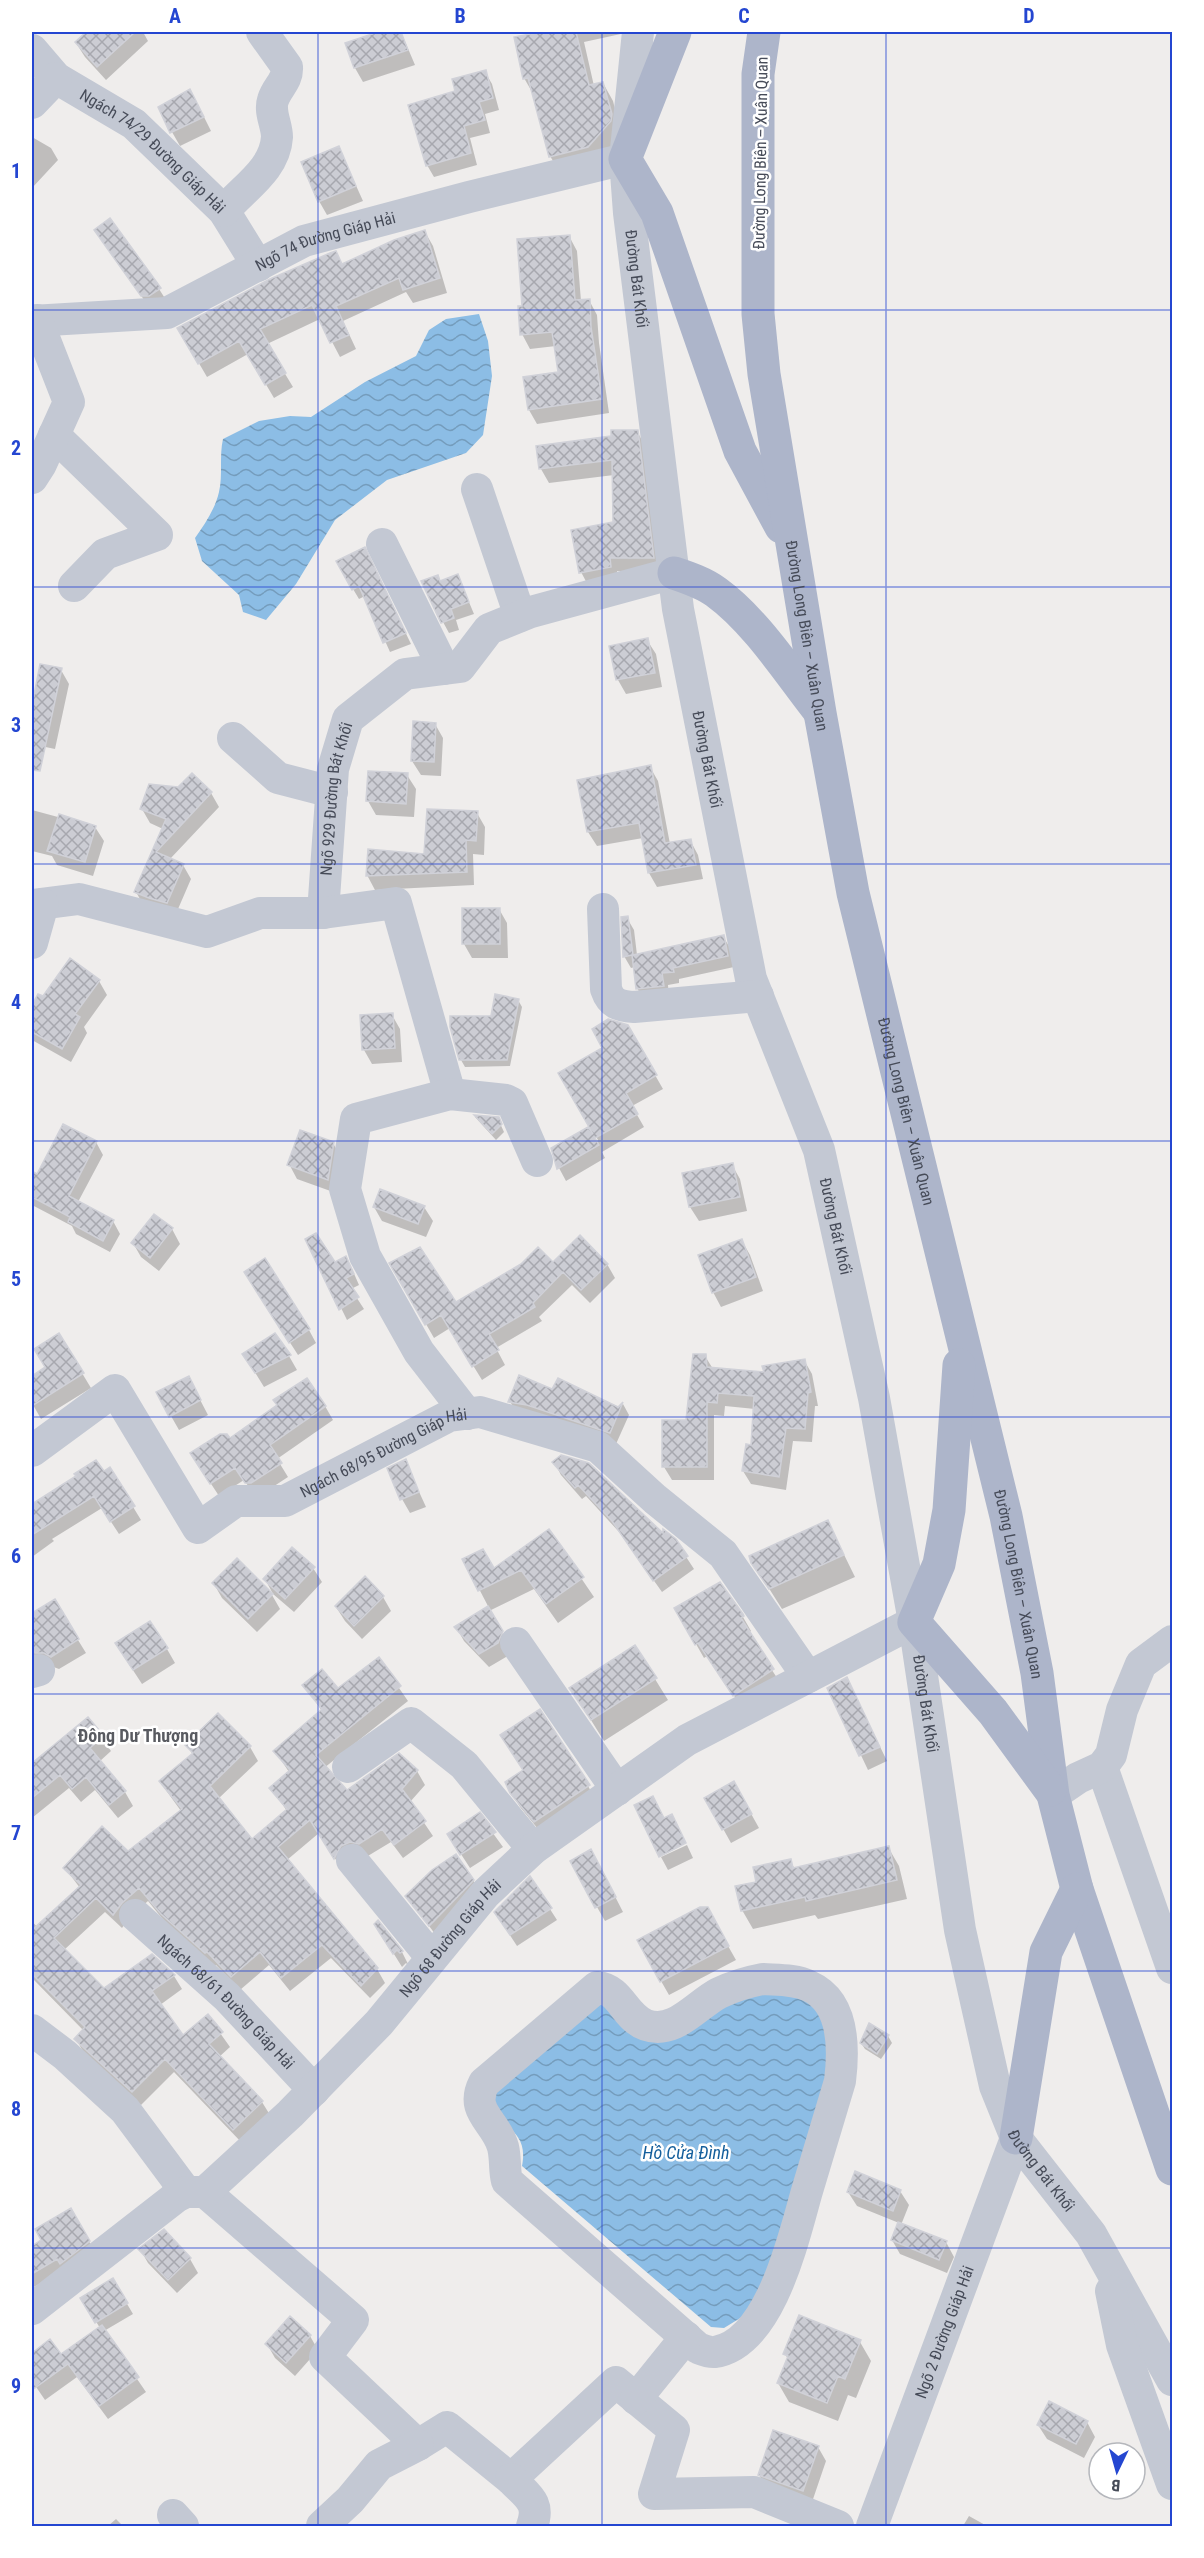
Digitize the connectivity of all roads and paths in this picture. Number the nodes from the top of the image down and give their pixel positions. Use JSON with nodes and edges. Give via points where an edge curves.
{"nodes":[{"id":1,"x":262,"y":32,"type":"edge"},
{"id":2,"x":638,"y":32,"type":"edge"},
{"id":3,"x":675,"y":32,"type":"edge"},
{"id":4,"x":764,"y":32,"type":"edge"},
{"id":5,"x":32,"y":50,"type":"edge"},
{"id":6,"x":57,"y":78,"type":"junction"},
{"id":7,"x":32,"y":103,"type":"edge"},
{"id":8,"x":625,"y":159,"type":"junction"},
{"id":9,"x":224,"y":211,"type":"junction"},
{"id":10,"x":258,"y":266,"type":"junction"},
{"id":11,"x":34,"y":320,"type":"edge"},
{"id":12,"x":54,"y":435,"type":"junction"},
{"id":13,"x":32,"y":478,"type":"edge"},
{"id":14,"x":477,"y":489,"type":"dead end"},
{"id":15,"x":382,"y":544,"type":"dead end"},
{"id":16,"x":794,"y":550,"type":"junction"},
{"id":17,"x":674,"y":573,"type":"junction"},
{"id":18,"x":74,"y":586,"type":"dead end"},
{"id":19,"x":520,"y":616,"type":"junction"},
{"id":20,"x":444,"y":669,"type":"junction"},
{"id":21,"x":820,"y":713,"type":"junction"},
{"id":22,"x":233,"y":738,"type":"dead end"},
{"id":23,"x":332,"y":792,"type":"junction"},
{"id":24,"x":38,"y":905,"type":"edge"},
{"id":25,"x":603,"y":909,"type":"dead end"},
{"id":26,"x":323,"y":913,"type":"junction"},
{"id":27,"x":32,"y":943,"type":"edge"},
{"id":28,"x":758,"y":996,"type":"junction"},
{"id":29,"x":450,"y":1094,"type":"junction"},
{"id":30,"x":537,"y":1161,"type":"dead end"},
{"id":31,"x":962,"y":1328,"type":"junction"},
{"id":32,"x":467,"y":1414,"type":"junction"},
{"id":33,"x":32,"y":1451,"type":"edge"},
{"id":34,"x":914,"y":1622,"type":"junction"},
{"id":35,"x":1173,"y":1641,"type":"edge"},
{"id":36,"x":516,"y":1643,"type":"dead end"},
{"id":37,"x":808,"y":1677,"type":"junction"},
{"id":38,"x":348,"y":1767,"type":"dead end"},
{"id":39,"x":1102,"y":1767,"type":"junction"},
{"id":40,"x":616,"y":1790,"type":"junction"},
{"id":41,"x":1053,"y":1795,"type":"junction"},
{"id":42,"x":532,"y":1849,"type":"junction"},
{"id":43,"x":352,"y":1860,"type":"dead end"},
{"id":44,"x":1077,"y":1889,"type":"junction"},
{"id":45,"x":135,"y":1915,"type":"dead end"},
{"id":46,"x":432,"y":1958,"type":"junction"},
{"id":47,"x":1173,"y":1968,"type":"edge"},
{"id":48,"x":32,"y":2030,"type":"edge"},
{"id":49,"x":314,"y":2090,"type":"junction"},
{"id":50,"x":1016,"y":2138,"type":"junction"},
{"id":51,"x":1173,"y":2169,"type":"edge"},
{"id":52,"x":196,"y":2192,"type":"junction"},
{"id":53,"x":1105,"y":2262,"type":"junction"},
{"id":54,"x":32,"y":2309,"type":"edge"},
{"id":55,"x":686,"y":2337,"type":"junction"},
{"id":56,"x":1173,"y":2380,"type":"edge"},
{"id":57,"x":636,"y":2398,"type":"junction"},
{"id":58,"x":418,"y":2445,"type":"junction"},
{"id":59,"x":511,"y":2479,"type":"junction"},
{"id":60,"x":1173,"y":2484,"type":"edge"},
{"id":61,"x":322,"y":2526,"type":"edge"},
{"id":62,"x":532,"y":2526,"type":"edge"},
{"id":63,"x":838,"y":2526,"type":"edge"},
{"id":64,"x":872,"y":2526,"type":"edge"}],
"edges":[{"from":1,"to":9,"type":"street","via":[[288,74],[272,103],[276,143],[266,167]]},
{"from":2,"to":8,"type":"street","name":"Đường Bát Khối"},
{"from":3,"to":8,"type":"main road"},
{"from":4,"to":16,"type":"main road","name":"Đường Long Biên – Xuân Quan","via":[[758,74],[758,314],[764,374]]},
{"from":5,"to":6,"type":"street","name":"Ngách 74/29 Đường Giáp Hải"},
{"from":6,"to":7,"type":"street"},
{"from":6,"to":9,"type":"street","name":"Ngách 74/29 Đường Giáp Hải","via":[[134,124]]},
{"from":8,"to":10,"type":"street","name":"Ngõ 74 Đường Giáp Hải","via":[[304,241]]},
{"from":8,"to":16,"type":"main road","via":[[657,213],[740,451]]},
{"from":8,"to":17,"type":"street","name":"Đường Bát Khối"},
{"from":9,"to":10,"type":"street","name":"Ngách 74/29 Đường Giáp Hải"},
{"from":10,"to":11,"type":"street","name":"Ngõ 74 Đường Giáp Hải","via":[[167,313]]},
{"from":11,"to":12,"type":"street","via":[[69,402]]},
{"from":12,"to":13,"type":"street"},
{"from":12,"to":18,"type":"street","via":[[157,535],[105,554]]},
{"from":14,"to":19,"type":"street"},
{"from":15,"to":20,"type":"street"},
{"from":16,"to":21,"type":"main road","name":"Đường Long Biên – Xuân Quan"},
{"from":17,"to":19,"type":"street","name":"Ngõ 929 Đường Bát Khối"},
{"from":17,"to":21,"type":"main road","via":[[701,583],[728,603],[754,628]]},
{"from":17,"to":28,"type":"street","name":"Đường Bát Khối","via":[[751,979]]},
{"from":19,"to":20,"type":"street","name":"Ngõ 929 Đường Bát Khối","via":[[489,629],[460,668]]},
{"from":20,"to":23,"type":"street","name":"Ngõ 929 Đường Bát Khối","via":[[405,674],[348,719],[333,769]]},
{"from":21,"to":31,"type":"main road","name":"Đường Long Biên – Xuân Quan","via":[[854,893]]},
{"from":22,"to":23,"type":"street","via":[[278,778]]},
{"from":23,"to":26,"type":"street","name":"Ngõ 929 Đường Bát Khối"},
{"from":24,"to":26,"type":"street","via":[[79,899],[207,932],[260,913]]},
{"from":24,"to":27,"type":"street"},
{"from":25,"to":28,"type":"street","via":[[606,989],[610,1000],[620,1006]]},
{"from":26,"to":29,"type":"street","via":[[396,903]]},
{"from":28,"to":34,"type":"street","name":"Đường Bát Khối","via":[[819,1150],[874,1398]]},
{"from":29,"to":30,"type":"street","via":[[512,1103]]},
{"from":29,"to":32,"type":"street","via":[[356,1119],[345,1188],[365,1256],[419,1352]]},
{"from":31,"to":34,"type":"main road","via":[[950,1510],[939,1563]]},
{"from":31,"to":41,"type":"main road","name":"Đường Long Biên – Xuân Quan","via":[[1006,1516],[1037,1673]]},
{"from":32,"to":33,"type":"street","name":"Ngách 68/95 Đường Giáp Hải","via":[[448,1416],[285,1501],[236,1501],[198,1528],[116,1390]]},
{"from":32,"to":37,"type":"street","name":"Ngách 68/95 Đường Giáp Hải","via":[[480,1412],[598,1447],[723,1554]]},
{"from":34,"to":37,"type":"street","name":"Ngõ 68 Đường Giáp Hải"},
{"from":34,"to":41,"type":"main road","via":[[993,1712]]},
{"from":34,"to":50,"type":"street","name":"Đường Bát Khối","via":[[960,1930],[995,2086]]},
{"from":35,"to":39,"type":"street","via":[[1141,1664],[1122,1710],[1111,1755]]},
{"from":36,"to":40,"type":"street"},
{"from":37,"to":40,"type":"street","name":"Ngõ 68 Đường Giáp Hải","via":[[687,1740]]},
{"from":38,"to":42,"type":"street","via":[[411,1723],[464,1765]]},
{"from":39,"to":41,"type":"street"},
{"from":39,"to":47,"type":"street"},
{"from":40,"to":42,"type":"street","name":"Ngõ 68 Đường Giáp Hải"},
{"from":41,"to":44,"type":"main road","name":"Đường Long Biên – Xuân Quan"},
{"from":42,"to":46,"type":"street","name":"Ngõ 68 Đường Giáp Hải","via":[[485,1894]]},
{"from":43,"to":46,"type":"street"},
{"from":44,"to":50,"type":"main road","via":[[1046,1952]]},
{"from":44,"to":51,"type":"main road","name":"Đường Long Biên – Xuân Quan"},
{"from":45,"to":49,"type":"street","name":"Ngách 68/61 Đường Giáp Hải","via":[[227,1997]]},
{"from":46,"to":49,"type":"street","name":"Ngõ 68 Đường Giáp Hải","via":[[379,2023]]},
{"from":48,"to":52,"type":"street","via":[[125,2110]]},
{"from":49,"to":52,"type":"street","name":"Ngõ 68 Đường Giáp Hải"},
{"from":50,"to":53,"type":"street","name":"Đường Bát Khối","via":[[1091,2234]]},
{"from":50,"to":64,"type":"street","name":"Ngõ 2 Đường Giáp Hải"},
{"from":52,"to":54,"type":"street","name":"Ngõ 68 Đường Giáp Hải"},
{"from":52,"to":58,"type":"street","via":[[353,2320],[325,2357]]},
{"from":53,"to":56,"type":"street","name":"Đường Bát Khối"},
{"from":53,"to":60,"type":"street","via":[[1122,2345]]},
{"from":55,"to":55,"type":"street","via":[[507,2181],[503,2148],[478,2104],[478,2094],[484,2083],[597,1986],[612,1991],[631,2016],[645,2025],[663,2028],[739,1984],[763,1979],[810,1986],[833,2008],[839,2023],[843,2060],[783,2269],[766,2309],[728,2348],[713,2353],[698,2348]]},
{"from":55,"to":57,"type":"street"},
{"from":57,"to":59,"type":"street","via":[[616,2382]]},
{"from":57,"to":63,"type":"street","via":[[674,2430],[654,2494],[754,2492]]},
{"from":58,"to":59,"type":"street","via":[[447,2427]]},
{"from":58,"to":61,"type":"street","via":[[379,2465]]},
{"from":59,"to":62,"type":"street","via":[[533,2502],[536,2510]]}]}
